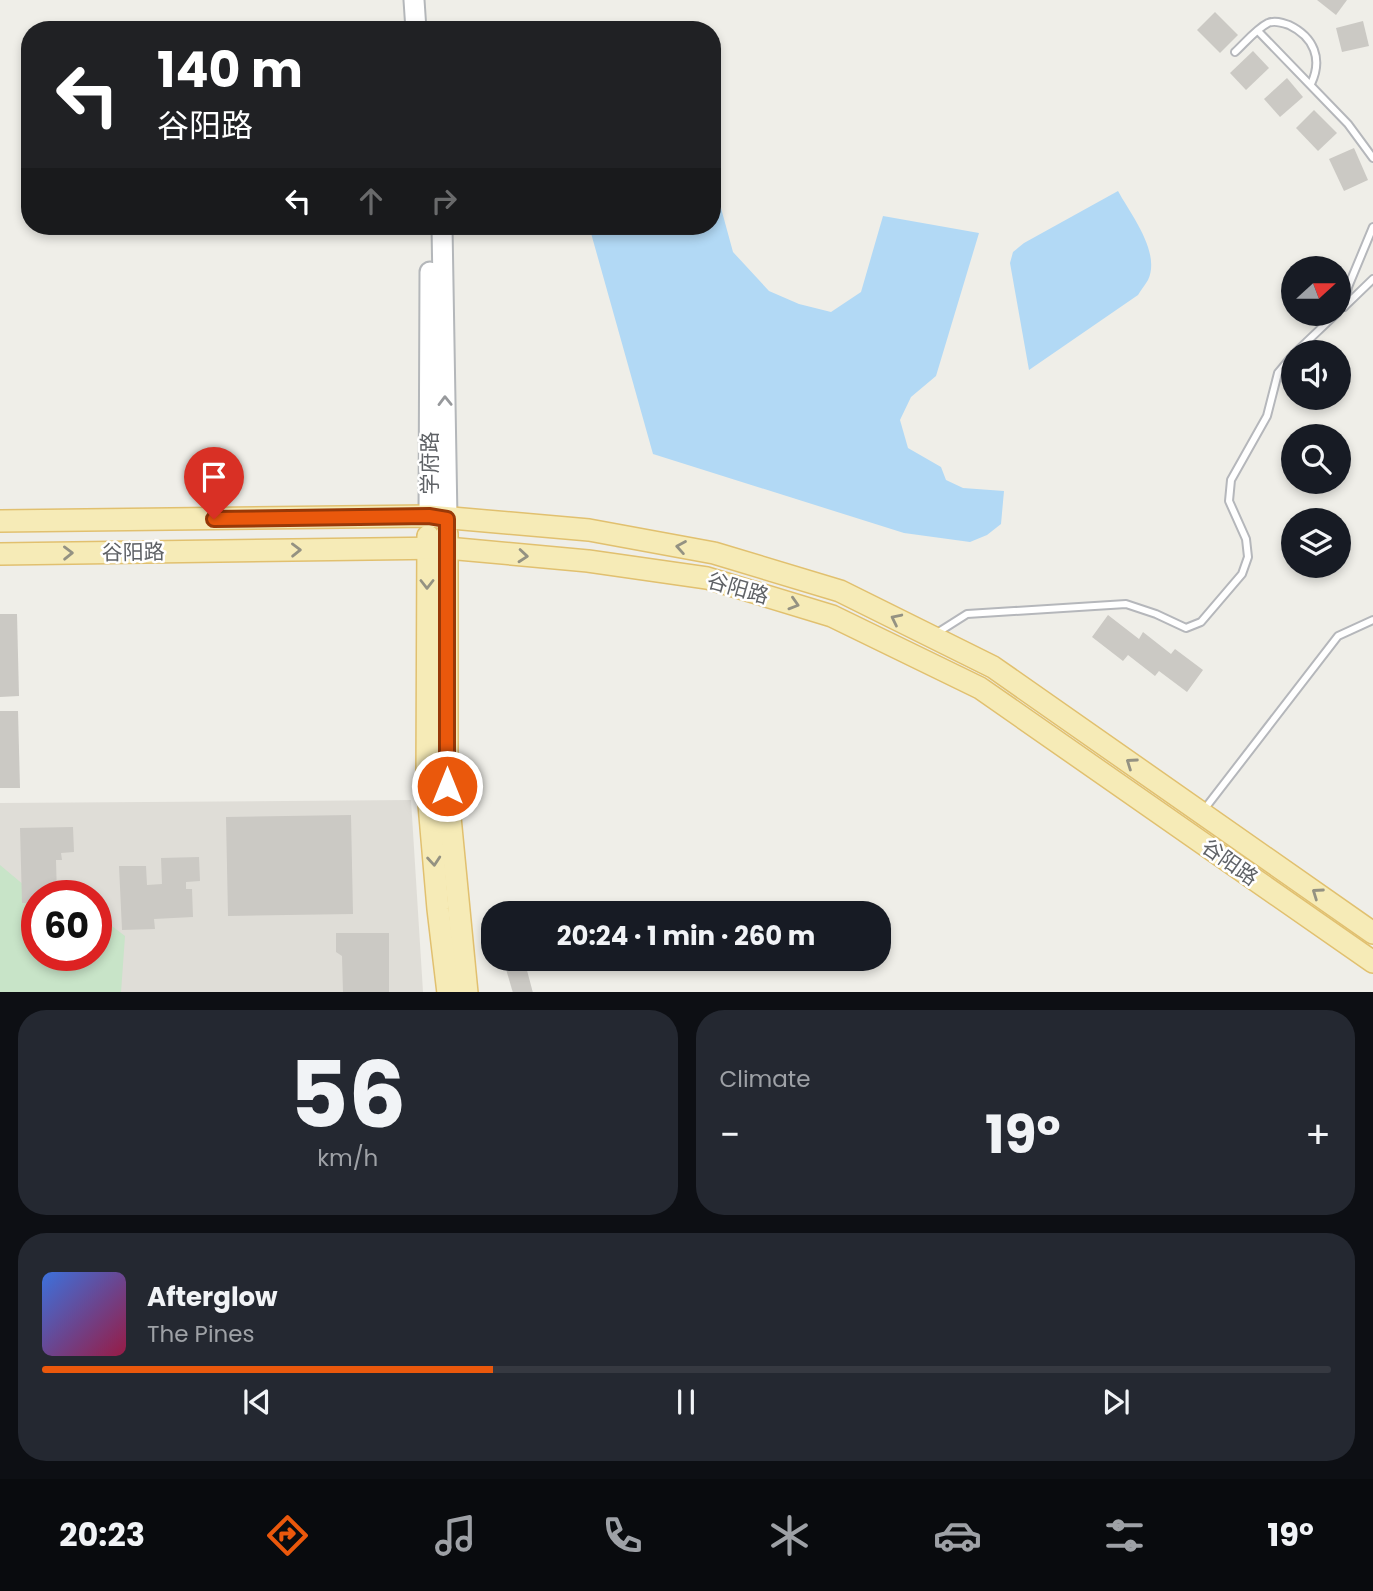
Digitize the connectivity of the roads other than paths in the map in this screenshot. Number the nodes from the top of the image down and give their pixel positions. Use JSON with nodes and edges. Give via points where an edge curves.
{"nodes":[{"id":1,"x":414,"y":0,"type":"edge"},
{"id":2,"x":426,"y":0,"type":"edge"},
{"id":3,"x":415,"y":21,"type":"edge"},
{"id":4,"x":427,"y":21,"type":"edge"},
{"id":5,"x":1258,"y":31,"type":"junction"},
{"id":6,"x":1235,"y":52,"type":"dead end"},
{"id":7,"x":1311,"y":84,"type":"junction"},
{"id":8,"x":1373,"y":158,"type":"edge"},
{"id":9,"x":1373,"y":227,"type":"edge"},
{"id":10,"x":430,"y":235,"type":"edge"},
{"id":11,"x":442,"y":235,"type":"edge"},
{"id":12,"x":1373,"y":279,"type":"edge"},
{"id":13,"x":1351,"y":280,"type":"edge"},
{"id":14,"x":1351,"y":300,"type":"edge"},
{"id":15,"x":1324,"y":326,"type":"edge"},
{"id":16,"x":1308,"y":340,"type":"edge"},
{"id":17,"x":1281,"y":369,"type":"edge"},
{"id":18,"x":438,"y":517,"type":"junction"},
{"id":19,"x":0,"y":521,"type":"edge"},
{"id":20,"x":437,"y":548,"type":"junction"},
{"id":21,"x":0,"y":554,"type":"edge"},
{"id":22,"x":1373,"y":620,"type":"edge"},
{"id":23,"x":932,"y":637,"type":"junction"},
{"id":24,"x":1202,"y":813,"type":"junction"},
{"id":25,"x":1373,"y":933,"type":"edge"},
{"id":26,"x":1373,"y":962,"type":"edge"},
{"id":27,"x":448,"y":992,"type":"edge"},
{"id":28,"x":467,"y":992,"type":"edge"}],
"edges":[{"from":1,"to":3,"type":"main road"},
{"from":2,"to":4,"type":"main road"},
{"from":5,"to":6,"type":"lane"},
{"from":5,"to":7,"type":"lane"},
{"from":5,"to":7,"type":"lane","via":[[1269,23],[1282,22],[1312,42],[1318,61]]},
{"from":7,"to":8,"type":"lane"},
{"from":9,"to":13,"type":"lane"},
{"from":10,"to":18,"type":"main road","name":"学府路"},
{"from":18,"to":11,"type":"main road","name":"学府路","one_way":true},
{"from":12,"to":14,"type":"lane"},
{"from":15,"to":16,"type":"lane"},
{"from":17,"to":23,"type":"lane","via":[[1266,416],[1231,480],[1229,501],[1246,539],[1248,557],[1242,574],[1202,622],[1186,628],[1126,604],[967,614]]},
{"from":18,"to":19,"type":"main road","name":"谷阳路"},
{"from":18,"to":20,"type":"main road","name":"学府路"},
{"from":23,"to":18,"type":"main road","name":"谷阳路","one_way":true,"via":[[840,591],[714,553],[589,530]]},
{"from":21,"to":20,"type":"main road","name":"谷阳路","one_way":true},
{"from":20,"to":26,"type":"main road","name":"谷阳路","one_way":true,"via":[[588,561],[707,578],[832,616],[980,688]]},
{"from":20,"to":27,"type":"main road","name":"学府路","one_way":true,"via":[[427,781]]},
{"from":20,"to":28,"type":"main road","name":"学府路","via":[[447,786]]},
{"from":22,"to":24,"type":"lane","via":[[1338,636]]},
{"from":24,"to":23,"type":"main road","name":"谷阳路","one_way":true,"via":[[993,667]]},
{"from":25,"to":24,"type":"main road","name":"谷阳路","one_way":true}]}
